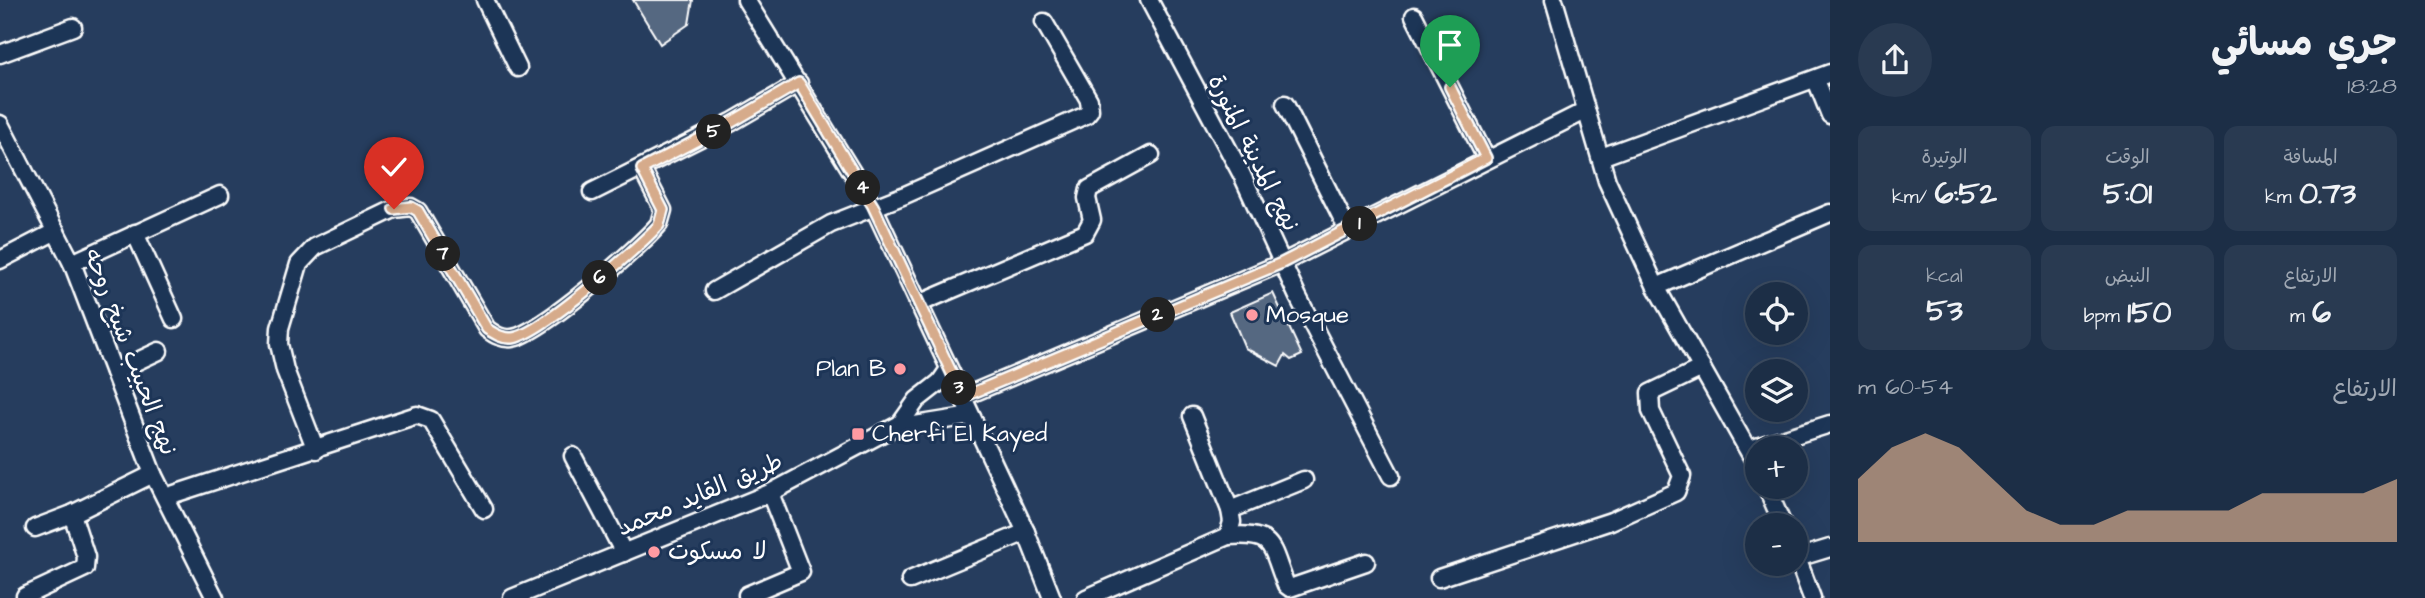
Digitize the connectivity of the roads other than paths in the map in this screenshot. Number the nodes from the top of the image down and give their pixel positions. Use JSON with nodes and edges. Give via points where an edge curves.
{"nodes":[{"id":1,"x":485,"y":0,"type":"edge"},
{"id":2,"x":746,"y":0,"type":"edge"},
{"id":3,"x":1149,"y":0,"type":"edge"},
{"id":4,"x":1554,"y":0,"type":"edge"},
{"id":5,"x":1414,"y":16,"type":"dead end"},
{"id":6,"x":1044,"y":22,"type":"dead end"},
{"id":7,"x":73,"y":27,"type":"dead end"},
{"id":8,"x":0,"y":54,"type":"edge"},
{"id":9,"x":518,"y":68,"type":"dead end"},
{"id":10,"x":1823,"y":76,"type":"edge"},
{"id":11,"x":799,"y":83,"type":"junction"},
{"id":12,"x":1285,"y":104,"type":"dead end"},
{"id":13,"x":1585,"y":111,"type":"junction"},
{"id":14,"x":1830,"y":115,"type":"edge"},
{"id":15,"x":0,"y":124,"type":"edge"},
{"id":16,"x":6,"y":153,"type":"edge"},
{"id":17,"x":1151,"y":155,"type":"dead end"},
{"id":18,"x":1601,"y":157,"type":"junction"},
{"id":19,"x":1486,"y":158,"type":"junction"},
{"id":20,"x":642,"y":169,"type":"junction"},
{"id":21,"x":592,"y":192,"type":"dead end"},
{"id":22,"x":220,"y":195,"type":"dead end"},
{"id":23,"x":873,"y":206,"type":"junction"},
{"id":24,"x":1830,"y":213,"type":"edge"},
{"id":25,"x":56,"y":230,"type":"junction"},
{"id":26,"x":1348,"y":230,"type":"junction"},
{"id":27,"x":135,"y":233,"type":"junction"},
{"id":28,"x":0,"y":260,"type":"edge"},
{"id":29,"x":72,"y":263,"type":"junction"},
{"id":30,"x":1282,"y":263,"type":"junction"},
{"id":31,"x":1656,"y":287,"type":"junction"},
{"id":32,"x":714,"y":291,"type":"dead end"},
{"id":33,"x":918,"y":304,"type":"junction"},
{"id":34,"x":174,"y":319,"type":"dead end"},
{"id":35,"x":159,"y":351,"type":"dead end"},
{"id":36,"x":1702,"y":368,"type":"junction"},
{"id":37,"x":949,"y":369,"type":"junction"},
{"id":38,"x":114,"y":372,"type":"junction"},
{"id":39,"x":963,"y":397,"type":"junction"},
{"id":40,"x":971,"y":416,"type":"junction"},
{"id":41,"x":1192,"y":416,"type":"dead end"},
{"id":42,"x":900,"y":424,"type":"junction"},
{"id":43,"x":1830,"y":424,"type":"edge"},
{"id":44,"x":1792,"y":436,"type":"edge"},
{"id":45,"x":1745,"y":441,"type":"edge"},
{"id":46,"x":316,"y":450,"type":"junction"},
{"id":47,"x":573,"y":456,"type":"dead end"},
{"id":48,"x":153,"y":474,"type":"junction"},
{"id":49,"x":1391,"y":475,"type":"dead end"},
{"id":50,"x":1304,"y":480,"type":"dead end"},
{"id":51,"x":770,"y":493,"type":"junction"},
{"id":52,"x":165,"y":497,"type":"junction"},
{"id":53,"x":484,"y":509,"type":"dead end"},
{"id":54,"x":1230,"y":510,"type":"junction"},
{"id":55,"x":72,"y":514,"type":"junction"},
{"id":56,"x":35,"y":528,"type":"dead end"},
{"id":57,"x":1026,"y":532,"type":"junction"},
{"id":58,"x":1228,"y":536,"type":"junction"},
{"id":59,"x":1830,"y":548,"type":"edge"},
{"id":60,"x":624,"y":553,"type":"junction"},
{"id":61,"x":1808,"y":553,"type":"edge"},
{"id":62,"x":1366,"y":562,"type":"dead end"},
{"id":63,"x":1804,"y":576,"type":"edge"},
{"id":64,"x":1439,"y":578,"type":"dead end"},
{"id":65,"x":910,"y":580,"type":"dead end"},
{"id":66,"x":25,"y":596,"type":"dead end"},
{"id":67,"x":747,"y":596,"type":"dead end"},
{"id":68,"x":215,"y":598,"type":"edge"},
{"id":69,"x":512,"y":598,"type":"edge"},
{"id":70,"x":1052,"y":598,"type":"edge"},
{"id":71,"x":1086,"y":598,"type":"edge"},
{"id":72,"x":1812,"y":598,"type":"edge"}],
"edges":[{"from":1,"to":9,"type":"street"},
{"from":2,"to":11,"type":"street"},
{"from":3,"to":30,"type":"street","name":"نهج المدينة المنورة","via":[[1237,165]]},
{"from":4,"to":13,"type":"street"},
{"from":5,"to":19,"type":"street"},
{"from":6,"to":23,"type":"street","via":[[1089,100],[1086,115]]},
{"from":7,"to":8,"type":"street"},
{"from":10,"to":14,"type":"street"},
{"from":10,"to":18,"type":"street"},
{"from":11,"to":20,"type":"street"},
{"from":11,"to":23,"type":"street"},
{"from":12,"to":26,"type":"street"},
{"from":13,"to":18,"type":"street"},
{"from":13,"to":19,"type":"street"},
{"from":15,"to":16,"type":"street","name":"نهج الحبيب شيخ روحه"},
{"from":16,"to":25,"type":"street","name":"نهج الحبيب شيخ روحه"},
{"from":17,"to":33,"type":"street","via":[[1089,189],[1092,220],[1085,233]]},
{"from":18,"to":31,"type":"street","via":[[1607,181]]},
{"from":19,"to":26,"type":"street"},
{"from":20,"to":21,"type":"street"},
{"from":20,"to":46,"type":"street","via":[[663,210],[659,225],[575,300],[511,338],[487,329],[418,211],[411,207],[394,209],[316,247],[299,264],[279,344]]},
{"from":22,"to":27,"type":"street"},
{"from":23,"to":32,"type":"street","via":[[831,224]]},
{"from":23,"to":33,"type":"street"},
{"from":24,"to":31,"type":"street"},
{"from":25,"to":28,"type":"street"},
{"from":25,"to":29,"type":"street","name":"نهج الحبيب شيخ روحه"},
{"from":26,"to":30,"type":"street"},
{"from":27,"to":29,"type":"street"},
{"from":27,"to":34,"type":"street"},
{"from":29,"to":38,"type":"street","name":"نهج الحبيب شيخ روحه"},
{"from":30,"to":39,"type":"street"},
{"from":30,"to":49,"type":"street","name":"نهج المدينة المنورة"},
{"from":31,"to":36,"type":"street"},
{"from":33,"to":37,"type":"street"},
{"from":35,"to":38,"type":"street"},
{"from":36,"to":45,"type":"street"},
{"from":36,"to":64,"type":"street","via":[[1650,393],[1651,411],[1682,476],[1676,492],[1611,521]]},
{"from":37,"to":39,"type":"street"},
{"from":37,"to":42,"type":"street","name":"طريق القايد محمد"},
{"from":38,"to":48,"type":"street","name":"نهج الحبيب شيخ روحه"},
{"from":39,"to":40,"type":"street"},
{"from":40,"to":42,"type":"street","name":"طريق القايد محمد"},
{"from":40,"to":57,"type":"street"},
{"from":41,"to":54,"type":"street"},
{"from":42,"to":51,"type":"street","name":"طريق القايد محمد"},
{"from":43,"to":44,"type":"street"},
{"from":46,"to":52,"type":"street"},
{"from":46,"to":53,"type":"street","via":[[409,416],[424,417],[431,420]]},
{"from":47,"to":60,"type":"street"},
{"from":48,"to":52,"type":"street","name":"نهج الحبيب شيخ روحه"},
{"from":48,"to":55,"type":"street"},
{"from":50,"to":54,"type":"street"},
{"from":51,"to":60,"type":"street","name":"طريق القايد محمد"},
{"from":51,"to":67,"type":"street","via":[[802,572]]},
{"from":52,"to":68,"type":"street","name":"نهج الحبيب شيخ روحه"},
{"from":54,"to":58,"type":"street"},
{"from":55,"to":56,"type":"street"},
{"from":55,"to":66,"type":"street","via":[[86,557],[85,568]]},
{"from":57,"to":65,"type":"street"},
{"from":57,"to":70,"type":"street"},
{"from":58,"to":62,"type":"street","via":[[1258,534],[1268,541],[1290,588]]},
{"from":58,"to":71,"type":"street"},
{"from":59,"to":61,"type":"street"},
{"from":60,"to":69,"type":"street","name":"طريق القايد محمد"},
{"from":63,"to":72,"type":"street"}]}
